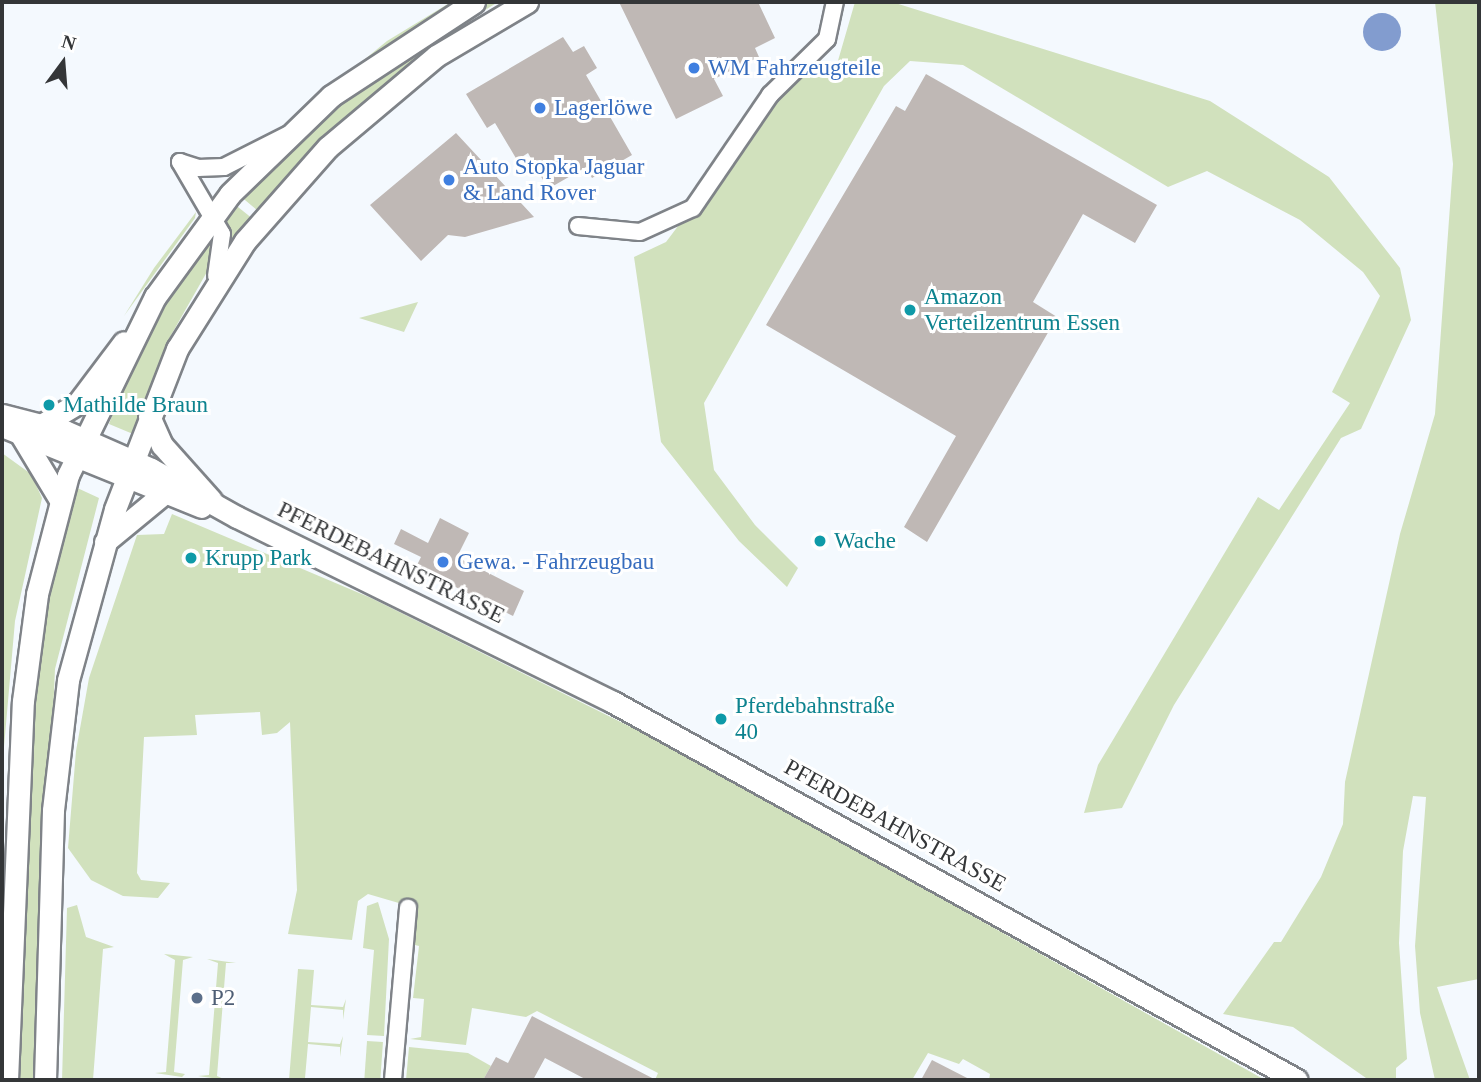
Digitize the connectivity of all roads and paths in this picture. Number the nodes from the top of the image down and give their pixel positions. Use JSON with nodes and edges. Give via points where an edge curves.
{"nodes":[{"id":1,"x":474,"y":2,"type":"edge"},
{"id":2,"x":527,"y":2,"type":"edge"},
{"id":3,"x":835,"y":2,"type":"edge"},
{"id":4,"x":291,"y":132,"type":"junction"},
{"id":5,"x":212,"y":216,"type":"junction"},
{"id":6,"x":578,"y":226,"type":"dead end"},
{"id":7,"x":205,"y":300,"type":"junction"},
{"id":8,"x":140,"y":325,"type":"junction"},
{"id":9,"x":2,"y":415,"type":"edge"},
{"id":10,"x":149,"y":416,"type":"junction"},
{"id":11,"x":43,"y":424,"type":"junction"},
{"id":12,"x":11,"y":431,"type":"edge"},
{"id":13,"x":80,"y":449,"type":"junction"},
{"id":14,"x":129,"y":471,"type":"junction"},
{"id":15,"x":162,"y":495,"type":"junction"},
{"id":16,"x":60,"y":499,"type":"junction"},
{"id":17,"x":214,"y":504,"type":"junction"},
{"id":18,"x":236,"y":517,"type":"junction"},
{"id":19,"x":104,"y":544,"type":"junction"},
{"id":20,"x":408,"y":908,"type":"dead end"},
{"id":21,"x":7,"y":1080,"type":"edge"},
{"id":22,"x":45,"y":1080,"type":"edge"},
{"id":23,"x":393,"y":1080,"type":"edge"},
{"id":24,"x":1297,"y":1080,"type":"edge"}],
"edges":[{"from":1,"to":4,"type":"main road","via":[[382,58]]},
{"from":2,"to":7,"type":"main road","via":[[436,55],[341,134],[268,212]]},
{"from":3,"to":6,"type":"street","via":[[827,39],[772,92],[693,208],[640,232]]},
{"from":4,"to":5,"type":"main road"},
{"from":4,"to":5,"type":"street","via":[[231,166],[207,169],[180,162]]},
{"from":5,"to":7,"type":"street","via":[[223,250]]},
{"from":5,"to":8,"type":"main road","via":[[167,277]]},
{"from":7,"to":10,"type":"main road"},
{"from":8,"to":11,"type":"main road","via":[[108,358],[84,397]]},
{"from":8,"to":13,"type":"main road"},
{"from":9,"to":11,"type":"main road","name":"PFERDEBAHNSTRASSE"},
{"from":10,"to":14,"type":"main road"},
{"from":10,"to":17,"type":"main road","name":"PFERDEBAHNSTRASSE","via":[[162,445]]},
{"from":11,"to":13,"type":"main road","name":"PFERDEBAHNSTRASSE"},
{"from":12,"to":13,"type":"main road","name":"PFERDEBAHNSTRASSE"},
{"from":12,"to":16,"type":"main road","name":"PFERDEBAHNSTRASSE"},
{"from":13,"to":14,"type":"main road","name":"PFERDEBAHNSTRASSE"},
{"from":13,"to":16,"type":"main road"},
{"from":14,"to":15,"type":"main road","name":"PFERDEBAHNSTRASSE"},
{"from":14,"to":17,"type":"main road","name":"PFERDEBAHNSTRASSE"},
{"from":14,"to":19,"type":"main road"},
{"from":15,"to":18,"type":"main road","name":"PFERDEBAHNSTRASSE"},
{"from":15,"to":19,"type":"main road"},
{"from":16,"to":21,"type":"main road","via":[[37,594],[23,701]]},
{"from":17,"to":18,"type":"main road","name":"PFERDEBAHNSTRASSE"},
{"from":18,"to":24,"type":"main road","name":"PFERDEBAHNSTRASSE","via":[[613,702]]},
{"from":19,"to":22,"type":"main road","via":[[71,668],[56,764]]},
{"from":20,"to":23,"type":"street"}]}
